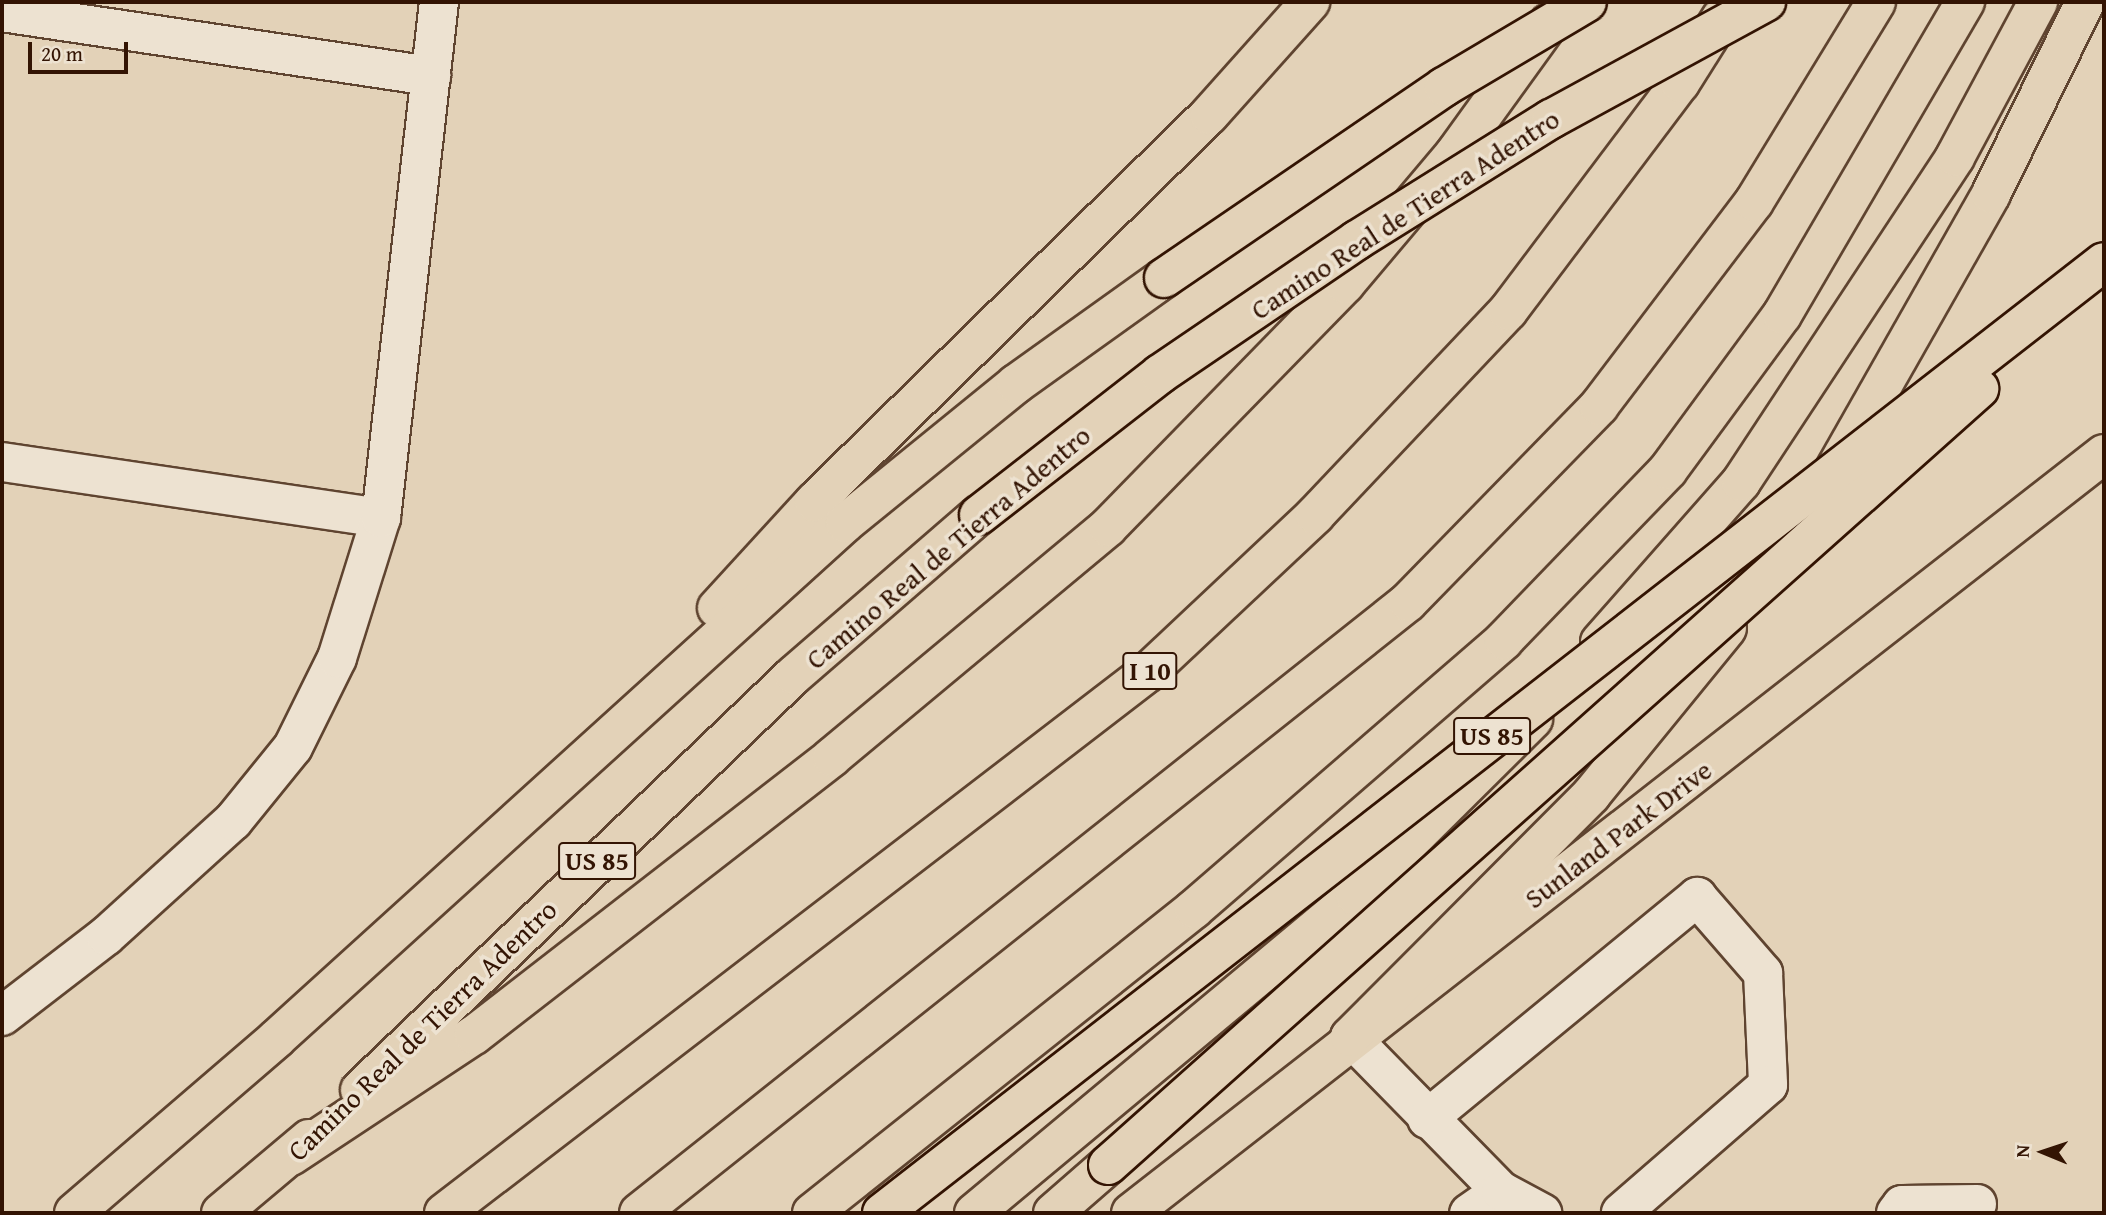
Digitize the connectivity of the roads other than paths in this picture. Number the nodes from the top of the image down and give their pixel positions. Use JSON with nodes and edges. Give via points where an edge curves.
{"nodes":[{"id":1,"x":439,"y":2,"type":"edge"},
{"id":2,"x":1310,"y":2,"type":"edge"},
{"id":3,"x":1564,"y":2,"type":"edge"},
{"id":4,"x":1587,"y":2,"type":"edge"},
{"id":5,"x":1732,"y":2,"type":"edge"},
{"id":6,"x":1766,"y":2,"type":"edge"},
{"id":7,"x":1876,"y":2,"type":"edge"},
{"id":8,"x":1965,"y":2,"type":"edge"},
{"id":9,"x":2038,"y":2,"type":"edge"},
{"id":10,"x":2085,"y":2,"type":"edge"},
{"id":11,"x":2,"y":12,"type":"edge"},
{"id":12,"x":431,"y":76,"type":"junction"},
{"id":13,"x":2104,"y":262,"type":"edge"},
{"id":14,"x":2104,"y":277,"type":"edge"},
{"id":15,"x":2104,"y":454,"type":"edge"},
{"id":16,"x":2,"y":462,"type":"edge"},
{"id":17,"x":382,"y":518,"type":"junction"},
{"id":18,"x":571,"y":768,"type":"junction"},
{"id":19,"x":2,"y":1016,"type":"edge"},
{"id":20,"x":1350,"y":1037,"type":"junction"},
{"id":21,"x":1427,"y":1119,"type":"junction"},
{"id":22,"x":291,"y":1156,"type":"junction"},
{"id":23,"x":1501,"y":1191,"type":"junction"},
{"id":24,"x":1978,"y":1210,"type":"edge"},
{"id":25,"x":74,"y":1213,"type":"edge"},
{"id":26,"x":221,"y":1213,"type":"edge"},
{"id":27,"x":444,"y":1213,"type":"edge"},
{"id":28,"x":639,"y":1213,"type":"edge"},
{"id":29,"x":812,"y":1213,"type":"edge"},
{"id":30,"x":882,"y":1213,"type":"edge"},
{"id":31,"x":974,"y":1213,"type":"edge"},
{"id":32,"x":1053,"y":1213,"type":"edge"},
{"id":33,"x":1131,"y":1213,"type":"edge"},
{"id":34,"x":1469,"y":1213,"type":"edge"},
{"id":35,"x":1542,"y":1213,"type":"edge"},
{"id":36,"x":1621,"y":1213,"type":"edge"},
{"id":37,"x":1896,"y":1213,"type":"edge"}],
"edges":[{"from":1,"to":12,"type":"lane"},
{"from":2,"to":18,"type":"main road","via":[[1209,116],[814,502]]},
{"from":3,"to":22,"type":"main road","via":[[1456,152],[1345,284],[1108,527],[832,757],[474,1035]]},
{"from":4,"to":18,"type":"main road","bridge":true,"via":[[1444,88],[1017,384],[845,523]]},
{"from":5,"to":27,"type":"main road","number":"I 10","via":[[1681,83],[1508,311],[1315,515],[1167,654]]},
{"from":6,"to":22,"type":"main road","name":"Camino Real de Tierra Adentro","number":"US 85","bridge":true,"via":[[1552,119],[1357,240],[1160,374],[979,515],[785,684]]},
{"from":7,"to":28,"type":"main road","via":[[1851,50],[1754,202],[1599,406],[1408,602]]},
{"from":8,"to":29,"type":"main road","via":[[1907,110],[1783,315],[1668,470],[1504,640],[1194,909]]},
{"from":9,"to":31,"type":"main road","via":[[1955,157],[1741,482],[1505,751],[1355,896]]},
{"from":10,"to":20,"type":"main road","via":[[1991,194],[1889,384],[1757,591],[1591,795]]},
{"from":11,"to":12,"type":"lane"},
{"from":12,"to":17,"type":"lane"},
{"from":13,"to":30,"type":"main road","number":"US 85","bridge":true},
{"from":14,"to":32,"type":"main road","bridge":true},
{"from":15,"to":20,"type":"main road","name":"Sunland Park Drive"},
{"from":16,"to":17,"type":"lane"},
{"from":17,"to":19,"type":"lane","via":[[337,658],[275,772],[151,898]]},
{"from":18,"to":25,"type":"main road"},
{"from":20,"to":21,"type":"lane"},
{"from":20,"to":33,"type":"main road","name":"Sunland Park Drive"},
{"from":21,"to":23,"type":"lane"},
{"from":21,"to":36,"type":"lane","via":[[1697,897],[1763,972],[1768,1085]]},
{"from":22,"to":26,"type":"main road","name":"Camino Real de Tierra Adentro","number":"US 85"},
{"from":23,"to":34,"type":"lane"},
{"from":23,"to":35,"type":"lane"},
{"from":24,"to":37,"type":"lane","via":[[1902,1205]]}]}
